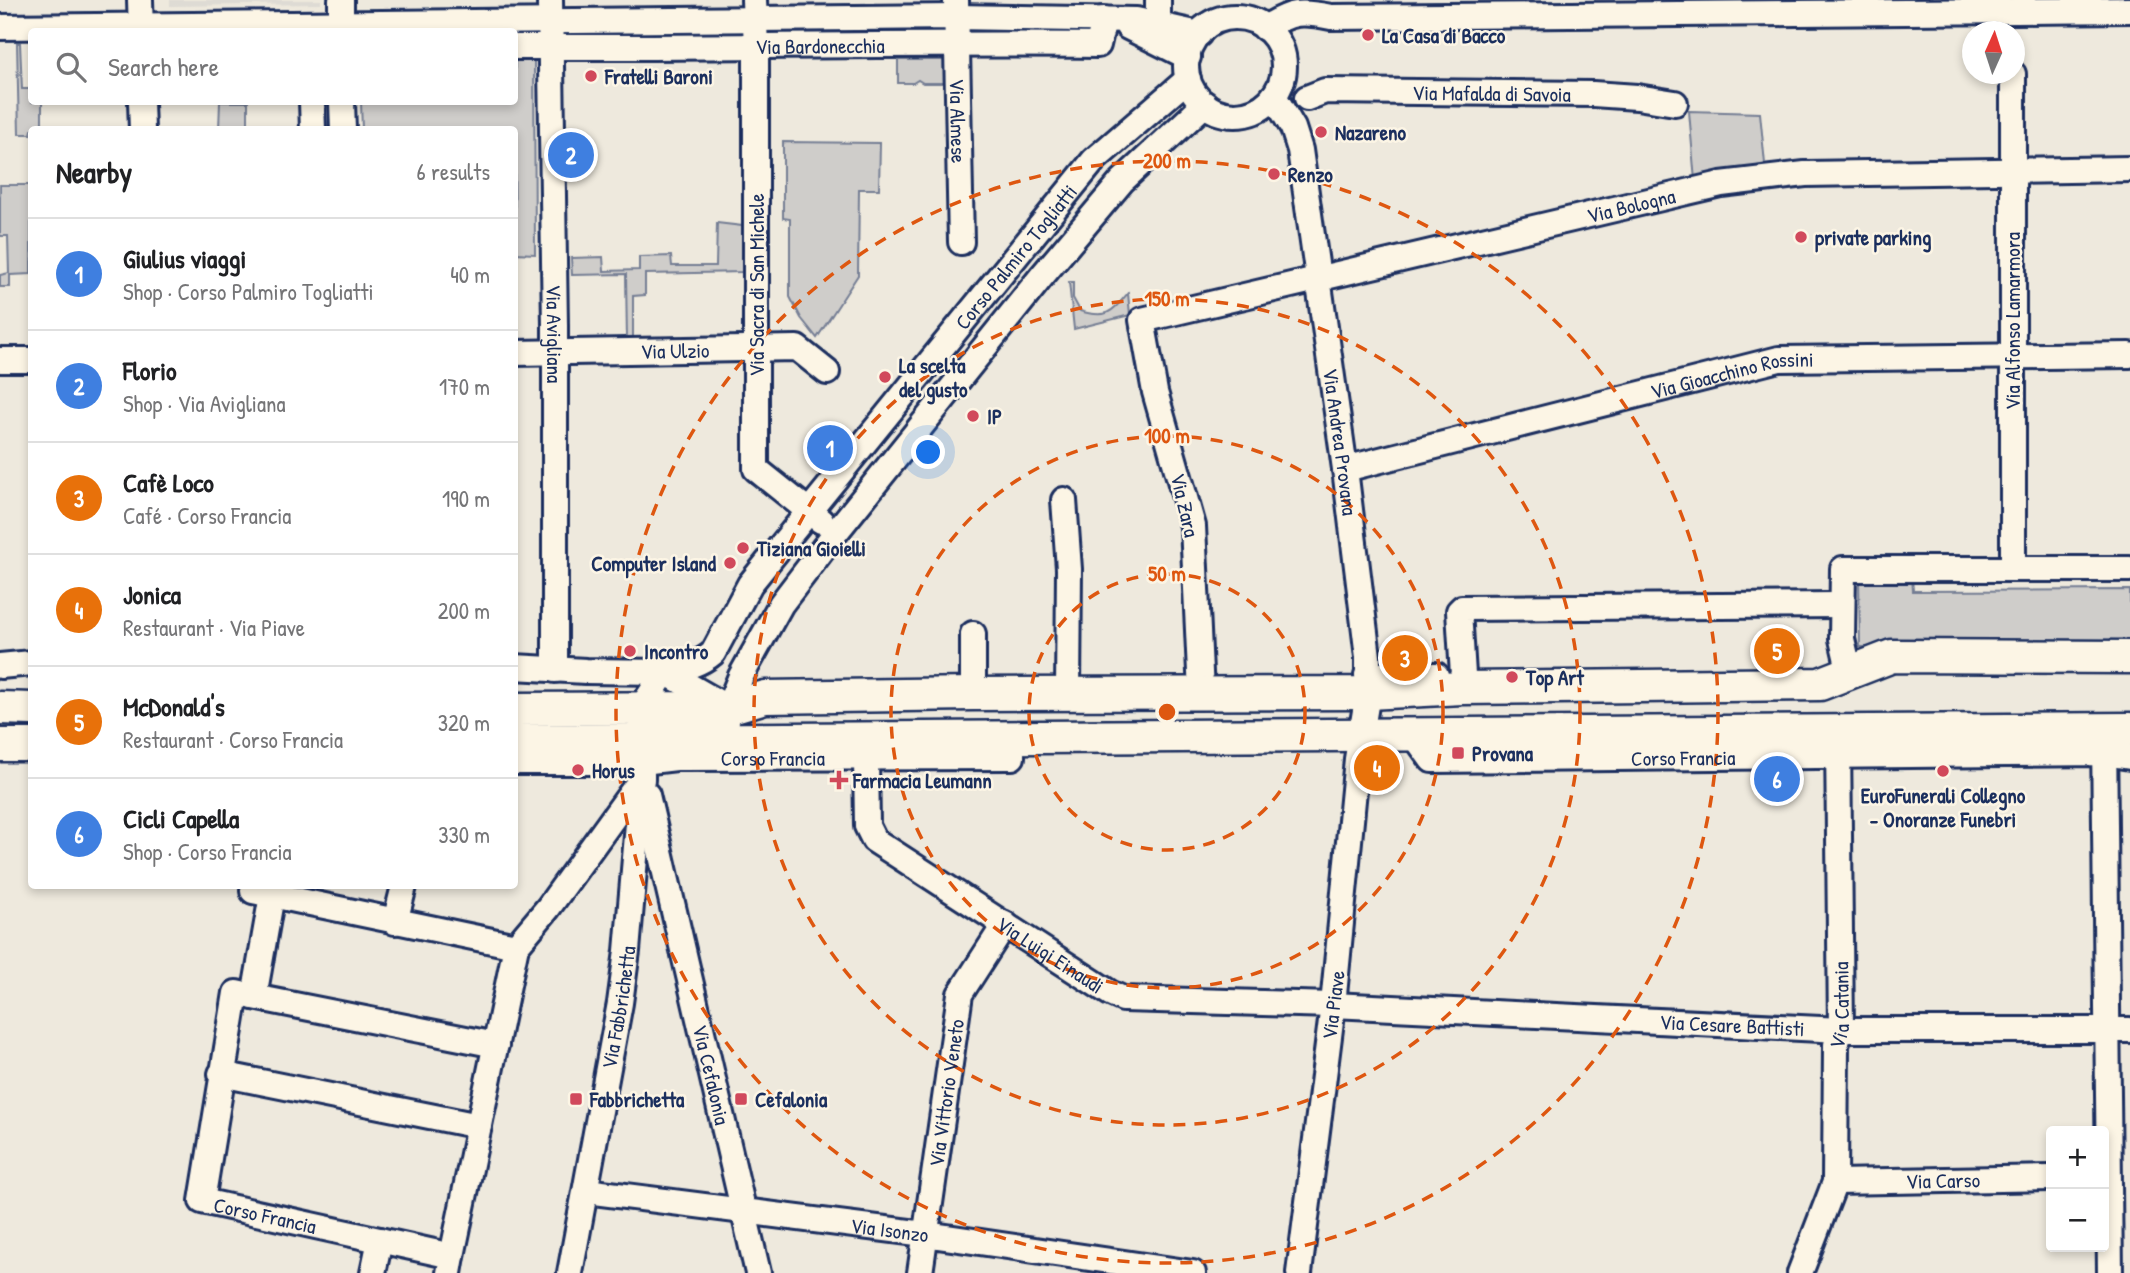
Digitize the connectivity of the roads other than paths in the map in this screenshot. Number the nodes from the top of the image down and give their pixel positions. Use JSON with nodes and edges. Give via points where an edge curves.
{"nodes":[{"id":1,"x":140,"y":0,"type":"edge"},
{"id":2,"x":1279,"y":0,"type":"edge"},
{"id":3,"x":956,"y":9,"type":"edge"},
{"id":4,"x":551,"y":10,"type":"edge"},
{"id":5,"x":754,"y":10,"type":"edge"},
{"id":6,"x":1314,"y":10,"type":"edge"},
{"id":7,"x":2130,"y":10,"type":"edge"},
{"id":8,"x":1158,"y":12,"type":"edge"},
{"id":9,"x":2012,"y":14,"type":"edge"},
{"id":10,"x":1257,"y":16,"type":"edge"},
{"id":11,"x":341,"y":18,"type":"edge"},
{"id":12,"x":1104,"y":19,"type":"junction"},
{"id":13,"x":0,"y":27,"type":"edge"},
{"id":14,"x":407,"y":27,"type":"edge"},
{"id":15,"x":70,"y":28,"type":"edge"},
{"id":16,"x":141,"y":28,"type":"edge"},
{"id":17,"x":311,"y":28,"type":"edge"},
{"id":18,"x":1199,"y":34,"type":"junction"},
{"id":19,"x":956,"y":43,"type":"junction"},
{"id":20,"x":518,"y":47,"type":"edge"},
{"id":21,"x":551,"y":47,"type":"junction"},
{"id":22,"x":756,"y":47,"type":"junction"},
{"id":23,"x":1284,"y":62,"type":"junction"},
{"id":24,"x":1188,"y":68,"type":"junction"},
{"id":25,"x":2013,"y":84,"type":"edge"},
{"id":26,"x":1274,"y":96,"type":"junction"},
{"id":27,"x":1307,"y":98,"type":"junction"},
{"id":28,"x":1675,"y":103,"type":"dead end"},
{"id":29,"x":1205,"y":104,"type":"junction"},
{"id":30,"x":141,"y":105,"type":"edge"},
{"id":31,"x":312,"y":105,"type":"edge"},
{"id":32,"x":342,"y":105,"type":"edge"},
{"id":33,"x":142,"y":126,"type":"edge"},
{"id":34,"x":313,"y":126,"type":"edge"},
{"id":35,"x":343,"y":126,"type":"edge"},
{"id":36,"x":1300,"y":150,"type":"junction"},
{"id":37,"x":2130,"y":169,"type":"edge"},
{"id":38,"x":2013,"y":171,"type":"junction"},
{"id":39,"x":961,"y":242,"type":"dead end"},
{"id":40,"x":1319,"y":277,"type":"junction"},
{"id":41,"x":1142,"y":320,"type":"joint"},
{"id":42,"x":757,"y":349,"type":"junction"},
{"id":43,"x":555,"y":352,"type":"junction"},
{"id":44,"x":518,"y":353,"type":"edge"},
{"id":45,"x":2130,"y":355,"type":"edge"},
{"id":46,"x":2011,"y":356,"type":"junction"},
{"id":47,"x":0,"y":360,"type":"edge"},
{"id":48,"x":28,"y":360,"type":"edge"},
{"id":49,"x":827,"y":372,"type":"dead end"},
{"id":50,"x":1345,"y":469,"type":"junction"},
{"id":51,"x":1063,"y":500,"type":"dead end"},
{"id":52,"x":808,"y":512,"type":"junction"},
{"id":53,"x":836,"y":532,"type":"junction"},
{"id":54,"x":2013,"y":569,"type":"junction"},
{"id":55,"x":2130,"y":569,"type":"edge"},
{"id":56,"x":1842,"y":605,"type":"junction"},
{"id":57,"x":973,"y":634,"type":"dead end"},
{"id":58,"x":2130,"y":657,"type":"edge"},
{"id":59,"x":28,"y":663,"type":"edge"},
{"id":60,"x":0,"y":666,"type":"edge"},
{"id":61,"x":518,"y":667,"type":"edge"},
{"id":62,"x":555,"y":670,"type":"junction"},
{"id":63,"x":665,"y":672,"type":"junction"},
{"id":64,"x":1850,"y":674,"type":"junction"},
{"id":65,"x":1463,"y":682,"type":"junction"},
{"id":66,"x":1368,"y":684,"type":"junction"},
{"id":67,"x":1068,"y":693,"type":"junction"},
{"id":68,"x":1201,"y":693,"type":"junction"},
{"id":69,"x":972,"y":694,"type":"junction"},
{"id":70,"x":0,"y":708,"type":"edge"},
{"id":71,"x":641,"y":708,"type":"junction"},
{"id":72,"x":728,"y":708,"type":"junction"},
{"id":73,"x":28,"y":709,"type":"edge"},
{"id":74,"x":518,"y":709,"type":"edge"},
{"id":75,"x":1361,"y":736,"type":"junction"},
{"id":76,"x":2113,"y":737,"type":"edge"},
{"id":77,"x":1012,"y":738,"type":"junction"},
{"id":78,"x":727,"y":740,"type":"junction"},
{"id":79,"x":518,"y":742,"type":"edge"},
{"id":80,"x":1838,"y":744,"type":"junction"},
{"id":81,"x":0,"y":745,"type":"edge"},
{"id":82,"x":28,"y":745,"type":"edge"},
{"id":83,"x":2130,"y":757,"type":"edge"},
{"id":84,"x":866,"y":758,"type":"junction"},
{"id":85,"x":642,"y":760,"type":"junction"},
{"id":86,"x":518,"y":762,"type":"edge"},
{"id":87,"x":666,"y":877,"type":"junction"},
{"id":88,"x":634,"y":878,"type":"junction"},
{"id":89,"x":403,"y":889,"type":"edge"},
{"id":90,"x":263,"y":890,"type":"edge"},
{"id":91,"x":395,"y":922,"type":"junction"},
{"id":92,"x":1005,"y":924,"type":"junction"},
{"id":93,"x":516,"y":946,"type":"junction"},
{"id":94,"x":254,"y":997,"type":"junction"},
{"id":95,"x":1333,"y":1005,"type":"junction"},
{"id":96,"x":1840,"y":1030,"type":"junction"},
{"id":97,"x":2119,"y":1030,"type":"edge"},
{"id":98,"x":496,"y":1045,"type":"junction"},
{"id":99,"x":221,"y":1074,"type":"junction"},
{"id":100,"x":479,"y":1126,"type":"junction"},
{"id":101,"x":2109,"y":1144,"type":"edge"},
{"id":102,"x":2046,"y":1178,"type":"edge"},
{"id":103,"x":1835,"y":1182,"type":"junction"},
{"id":104,"x":2106,"y":1189,"type":"edge"},
{"id":105,"x":586,"y":1191,"type":"junction"},
{"id":106,"x":743,"y":1213,"type":"junction"},
{"id":107,"x":925,"y":1234,"type":"junction"},
{"id":108,"x":380,"y":1240,"type":"junction"},
{"id":109,"x":451,"y":1264,"type":"edge"},
{"id":110,"x":373,"y":1273,"type":"edge"},
{"id":111,"x":570,"y":1273,"type":"edge"},
{"id":112,"x":758,"y":1273,"type":"edge"},
{"id":113,"x":920,"y":1273,"type":"edge"},
{"id":114,"x":1193,"y":1273,"type":"edge"},
{"id":115,"x":1299,"y":1273,"type":"edge"},
{"id":116,"x":1800,"y":1273,"type":"edge"},
{"id":117,"x":2110,"y":1273,"type":"edge"}],
"edges":[{"from":1,"to":16,"type":"street"},
{"from":2,"to":10,"type":"street"},
{"from":3,"to":5,"type":"street","name":"Via Bardonecchia"},
{"from":3,"to":12,"type":"street","name":"Via Bardonecchia"},
{"from":3,"to":19,"type":"street","name":"Via Almese"},
{"from":4,"to":5,"type":"street","name":"Via Bardonecchia"},
{"from":4,"to":14,"type":"street","name":"Via Bardonecchia"},
{"from":4,"to":21,"type":"street","name":"Via Avigliana"},
{"from":5,"to":22,"type":"street","name":"Via Sacra di San Michele"},
{"from":6,"to":9,"type":"street"},
{"from":6,"to":10,"type":"street"},
{"from":6,"to":23,"type":"street","via":[[1311,24],[1293,35]]},
{"from":7,"to":9,"type":"street"},
{"from":8,"to":12,"type":"street","name":"Via Bardonecchia"},
{"from":8,"to":18,"type":"street","name":"Via Bardonecchia"},
{"from":10,"to":18,"type":"street","via":[[1224,19]]},
{"from":10,"to":23,"type":"street","via":[[1276,39]]},
{"from":11,"to":14,"type":"street","name":"Via Bardonecchia"},
{"from":11,"to":17,"type":"street","name":"Via Bardonecchia"},
{"from":12,"to":19,"type":"street","name":"Via Bardonecchia","via":[[1098,45]]},
{"from":12,"to":24,"type":"street","name":"Via Bardonecchia","via":[[1133,29]]},
{"from":13,"to":15,"type":"street","name":"Via Bardonecchia"},
{"from":18,"to":24,"type":"street"},
{"from":19,"to":22,"type":"street","name":"Via Bardonecchia"},
{"from":19,"to":39,"type":"street","name":"Via Almese"},
{"from":20,"to":21,"type":"street","name":"Via Bardonecchia"},
{"from":21,"to":22,"type":"street","name":"Via Bardonecchia"},
{"from":21,"to":43,"type":"street","name":"Via Avigliana"},
{"from":22,"to":42,"type":"street","name":"Via Sacra di San Michele"},
{"from":23,"to":26,"type":"street"},
{"from":23,"to":27,"type":"street"},
{"from":24,"to":29,"type":"street","via":[[1196,95]]},
{"from":24,"to":52,"type":"street","name":"Corso Palmiro Togliatti","via":[[1094,160]]},
{"from":25,"to":38,"type":"street","name":"Via Alfonso Lamarmora"},
{"from":26,"to":29,"type":"street","via":[[1244,114],[1222,113]]},
{"from":26,"to":36,"type":"street","name":"Via Andrea Provana"},
{"from":27,"to":28,"type":"street","name":"Via Mafalda di Savoia","via":[[1325,91],[1593,94]]},
{"from":27,"to":36,"type":"street","name":"Via Andrea Provana"},
{"from":29,"to":53,"type":"street","name":"Corso Palmiro Togliatti","via":[[1122,181]]},
{"from":30,"to":33,"type":"street"},
{"from":31,"to":34,"type":"street"},
{"from":32,"to":35,"type":"street"},
{"from":36,"to":40,"type":"street","name":"Via Andrea Provana"},
{"from":37,"to":38,"type":"street","name":"Via Bologna"},
{"from":38,"to":40,"type":"street","name":"Via Bologna","via":[[1805,174],[1721,184]]},
{"from":38,"to":46,"type":"street","name":"Via Alfonso Lamarmora"},
{"from":40,"to":41,"type":"street","name":"Via Bologna"},
{"from":40,"to":50,"type":"street","name":"Via Andrea Provana"},
{"from":41,"to":68,"type":"street","name":"Via Zara","via":[[1155,392],[1193,526]]},
{"from":42,"to":43,"type":"street","name":"Via Ulzio"},
{"from":42,"to":49,"type":"street","name":"Via Ulzio","via":[[797,348]]},
{"from":42,"to":52,"type":"street","name":"Via Sacra di San Michele","via":[[756,469]]},
{"from":43,"to":44,"type":"street","name":"Via Ulzio"},
{"from":43,"to":62,"type":"street","name":"Via Avigliana"},
{"from":45,"to":46,"type":"street","name":"Via Gioacchino Rossini"},
{"from":46,"to":50,"type":"street","name":"Via Gioacchino Rossini","via":[[1779,359]]},
{"from":46,"to":54,"type":"street","name":"Via Alfonso Lamarmora"},
{"from":47,"to":48,"type":"street"},
{"from":50,"to":66,"type":"street","name":"Via Andrea Provana"},
{"from":51,"to":67,"type":"street","via":[[1069,569]]},
{"from":52,"to":53,"type":"street","name":"Via Sacra di San Michele"},
{"from":52,"to":63,"type":"street","name":"Corso Palmiro Togliatti","via":[[750,584],[713,653]]},
{"from":53,"to":72,"type":"street","name":"Corso Palmiro Togliatti","via":[[781,604]]},
{"from":54,"to":55,"type":"street"},
{"from":54,"to":56,"type":"street","via":[[1843,569]]},
{"from":56,"to":64,"type":"street","via":[[1842,639]]},
{"from":56,"to":65,"type":"street","via":[[1462,608]]},
{"from":57,"to":69,"type":"street"},
{"from":58,"to":64,"type":"main road","via":[[1892,656]]},
{"from":59,"to":60,"type":"street"},
{"from":61,"to":62,"type":"street"},
{"from":62,"to":63,"type":"street"},
{"from":63,"to":71,"type":"street"},
{"from":63,"to":72,"type":"street"},
{"from":64,"to":65,"type":"main road","via":[[1820,684]]},
{"from":65,"to":66,"type":"main road"},
{"from":66,"to":68,"type":"main road"},
{"from":66,"to":75,"type":"street","name":"Via Andrea Provana"},
{"from":67,"to":68,"type":"main road"},
{"from":67,"to":69,"type":"main road"},
{"from":69,"to":72,"type":"main road","via":[[765,697]]},
{"from":70,"to":73,"type":"main road"},
{"from":71,"to":72,"type":"main road"},
{"from":71,"to":74,"type":"main road"},
{"from":71,"to":85,"type":"street"},
{"from":72,"to":78,"type":"street","name":"Corso Palmiro Togliatti"},
{"from":75,"to":77,"type":"main road","name":"Corso Francia"},
{"from":75,"to":80,"type":"main road","name":"Corso Francia"},
{"from":75,"to":95,"type":"street","name":"Via Piave"},
{"from":76,"to":80,"type":"main road","name":"Corso Francia"},
{"from":76,"to":83,"type":"street","name":"Corso Francia"},
{"from":76,"to":97,"type":"street"},
{"from":77,"to":78,"type":"main road","name":"Corso Francia"},
{"from":77,"to":84,"type":"street","name":"Corso Francia","via":[[1012,757]]},
{"from":78,"to":85,"type":"main road","name":"Corso Francia"},
{"from":79,"to":85,"type":"main road","name":"Corso Francia"},
{"from":80,"to":96,"type":"street","name":"Via Catania"},
{"from":81,"to":82,"type":"main road"},
{"from":84,"to":85,"type":"street","name":"Corso Francia"},
{"from":84,"to":92,"type":"street","name":"Via Luigi Einaudi","via":[[867,826],[874,839]]},
{"from":85,"to":86,"type":"street","name":"Corso Francia"},
{"from":85,"to":87,"type":"street","name":"Via Cefalonia"},
{"from":85,"to":88,"type":"street","name":"Via Fabbrichetta"},
{"from":85,"to":93,"type":"street","name":"Corso Francia","via":[[548,908]]},
{"from":87,"to":88,"type":"street"},
{"from":87,"to":106,"type":"street","name":"Via Cefalonia"},
{"from":88,"to":105,"type":"street","name":"Via Fabbrichetta","via":[[620,1003]]},
{"from":89,"to":91,"type":"street"},
{"from":90,"to":91,"type":"street"},
{"from":90,"to":94,"type":"street"},
{"from":91,"to":93,"type":"street"},
{"from":92,"to":95,"type":"street","name":"Via Luigi Einaudi","via":[[1123,999]]},
{"from":92,"to":107,"type":"street","name":"Via Vittorio Veneto","via":[[960,994]]},
{"from":93,"to":98,"type":"street","name":"Corso Francia"},
{"from":94,"to":98,"type":"street"},
{"from":94,"to":99,"type":"street","name":"Corso Francia","via":[[236,993]]},
{"from":95,"to":96,"type":"street","name":"Via Cesare Battisti"},
{"from":95,"to":115,"type":"street","name":"Via Piave"},
{"from":96,"to":97,"type":"street","name":"Via Cesare Battisti"},
{"from":96,"to":103,"type":"street","name":"Via Catania","via":[[1836,1045]]},
{"from":97,"to":101,"type":"street"},
{"from":98,"to":100,"type":"street","name":"Corso Francia"},
{"from":99,"to":100,"type":"street"},
{"from":99,"to":108,"type":"street","name":"Corso Francia","via":[[202,1200]]},
{"from":100,"to":109,"type":"street","name":"Corso Francia"},
{"from":102,"to":103,"type":"street","name":"Via Carso"},
{"from":103,"to":116,"type":"street","name":"Via Catania"},
{"from":104,"to":117,"type":"street"},
{"from":105,"to":106,"type":"street","name":"Via Isonzo"},
{"from":105,"to":111,"type":"street","name":"Via Fabbrichetta"},
{"from":106,"to":107,"type":"street","name":"Via Isonzo"},
{"from":106,"to":112,"type":"street","name":"Via Cefalonia"},
{"from":107,"to":113,"type":"street","name":"Via Vittorio Veneto"},
{"from":107,"to":114,"type":"street","name":"Via Isonzo"},
{"from":108,"to":109,"type":"street","name":"Corso Francia"},
{"from":108,"to":110,"type":"street"}]}
